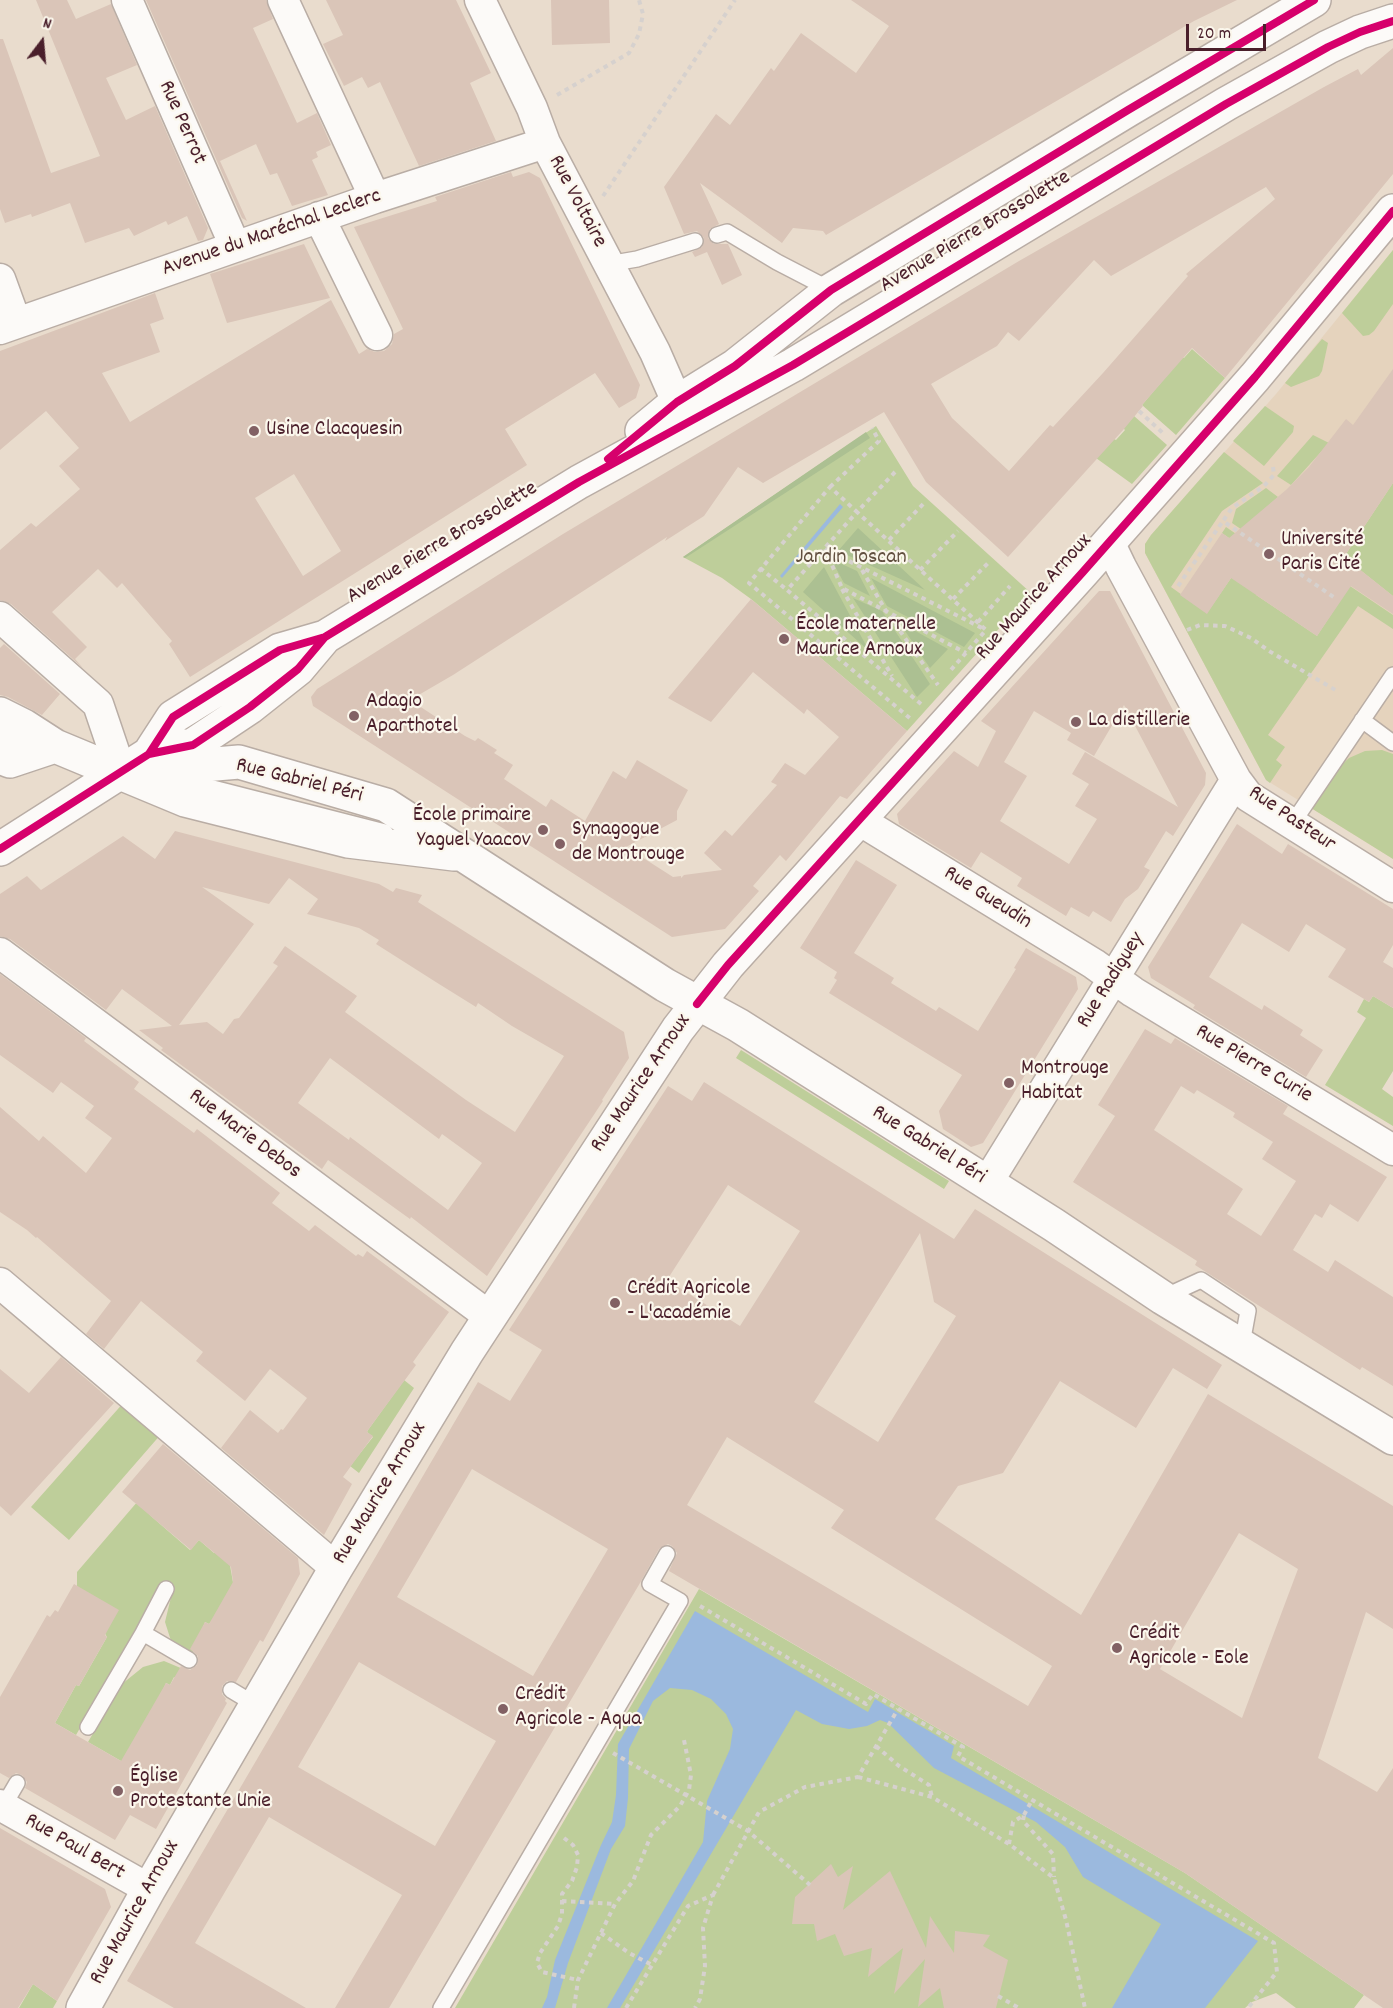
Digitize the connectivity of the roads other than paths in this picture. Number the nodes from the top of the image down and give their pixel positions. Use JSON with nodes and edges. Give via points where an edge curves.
{"nodes":[{"id":1,"x":127,"y":0,"type":"edge"},
{"id":2,"x":283,"y":0,"type":"edge"},
{"id":3,"x":480,"y":0,"type":"edge"},
{"id":4,"x":1314,"y":0,"type":"edge"},
{"id":5,"x":1393,"y":21,"type":"edge"},
{"id":6,"x":545,"y":143,"type":"junction"},
{"id":7,"x":375,"y":198,"type":"junction"},
{"id":8,"x":1393,"y":210,"type":"edge"},
{"id":9,"x":319,"y":217,"type":"junction"},
{"id":10,"x":717,"y":235,"type":"dead end"},
{"id":11,"x":695,"y":241,"type":"dead end"},
{"id":12,"x":235,"y":246,"type":"junction"},
{"id":13,"x":608,"y":264,"type":"junction"},
{"id":14,"x":0,"y":279,"type":"edge"},
{"id":15,"x":831,"y":290,"type":"junction"},
{"id":16,"x":8,"y":326,"type":"edge"},
{"id":17,"x":377,"y":336,"type":"dead end"},
{"id":18,"x":677,"y":402,"type":"junction"},
{"id":19,"x":579,"y":482,"type":"junction"},
{"id":20,"x":1109,"y":542,"type":"junction"},
{"id":21,"x":0,"y":617,"type":"edge"},
{"id":22,"x":1393,"y":675,"type":"edge"},
{"id":23,"x":0,"y":714,"type":"edge"},
{"id":24,"x":1362,"y":720,"type":"junction"},
{"id":25,"x":0,"y":733,"type":"edge"},
{"id":26,"x":1393,"y":743,"type":"edge"},
{"id":27,"x":55,"y":746,"type":"junction"},
{"id":28,"x":0,"y":757,"type":"edge"},
{"id":29,"x":121,"y":772,"type":"junction"},
{"id":30,"x":1236,"y":780,"type":"junction"},
{"id":31,"x":860,"y":820,"type":"junction"},
{"id":32,"x":1292,"y":824,"type":"junction"},
{"id":33,"x":0,"y":849,"type":"edge"},
{"id":34,"x":462,"y":855,"type":"junction"},
{"id":35,"x":1393,"y":887,"type":"edge"},
{"id":36,"x":0,"y":953,"type":"edge"},
{"id":37,"x":1113,"y":979,"type":"junction"},
{"id":38,"x":697,"y":1004,"type":"junction"},
{"id":39,"x":1393,"y":1150,"type":"edge"},
{"id":40,"x":987,"y":1183,"type":"junction"},
{"id":41,"x":0,"y":1283,"type":"edge"},
{"id":42,"x":489,"y":1316,"type":"junction"},
{"id":43,"x":1393,"y":1438,"type":"edge"},
{"id":44,"x":667,"y":1554,"type":"dead end"},
{"id":45,"x":336,"y":1568,"type":"junction"},
{"id":46,"x":166,"y":1589,"type":"dead end"},
{"id":47,"x":143,"y":1633,"type":"junction"},
{"id":48,"x":189,"y":1659,"type":"dead end"},
{"id":49,"x":88,"y":1727,"type":"dead end"},
{"id":50,"x":7,"y":1798,"type":"edge"},
{"id":51,"x":149,"y":1889,"type":"junction"},
{"id":52,"x":83,"y":2008,"type":"edge"},
{"id":53,"x":441,"y":2008,"type":"edge"}],
"edges":[{"from":1,"to":12,"type":"street","name":"Rue Perrot"},
{"from":2,"to":7,"type":"street"},
{"from":3,"to":6,"type":"street","name":"Rue Voltaire"},
{"from":4,"to":15,"type":"main road","name":"Avenue Pierre Brossolette"},
{"from":5,"to":19,"type":"main road","name":"Avenue Pierre Brossolette","via":[[1328,47],[1226,104],[793,364]]},
{"from":6,"to":7,"type":"street","name":"Avenue du Maréchal Leclerc"},
{"from":6,"to":13,"type":"street","name":"Rue Voltaire"},
{"from":7,"to":9,"type":"street","name":"Avenue du Maréchal Leclerc"},
{"from":8,"to":20,"type":"main road","name":"Rue Maurice Arnoux","via":[[1269,360]]},
{"from":9,"to":12,"type":"street","name":"Avenue du Maréchal Leclerc"},
{"from":9,"to":17,"type":"street"},
{"from":10,"to":15,"type":"lane","via":[[727,232]]},
{"from":11,"to":13,"type":"lane"},
{"from":12,"to":16,"type":"street","name":"Avenue du Maréchal Leclerc"},
{"from":13,"to":18,"type":"street","name":"Rue Voltaire"},
{"from":14,"to":16,"type":"street"},
{"from":15,"to":18,"type":"main road","name":"Avenue Pierre Brossolette","via":[[735,366]]},
{"from":18,"to":19,"type":"main road","name":"Avenue Pierre Brossolette"},
{"from":19,"to":29,"type":"main road","name":"Avenue Pierre Brossolette","via":[[325,637],[280,650],[194,702],[173,717],[149,754]]},
{"from":20,"to":30,"type":"street","name":"Rue Pasteur"},
{"from":20,"to":31,"type":"main road","name":"Rue Maurice Arnoux"},
{"from":21,"to":29,"type":"street","via":[[98,704]]},
{"from":22,"to":24,"type":"lane"},
{"from":23,"to":27,"type":"main road"},
{"from":24,"to":26,"type":"lane"},
{"from":24,"to":32,"type":"lane"},
{"from":25,"to":27,"type":"lane","via":[[19,742]]},
{"from":27,"to":28,"type":"main road","via":[[10,761]]},
{"from":27,"to":29,"type":"main road"},
{"from":29,"to":33,"type":"main road","name":"Avenue Pierre Brossolette"},
{"from":29,"to":34,"type":"main road","name":"Rue Gabriel Péri","via":[[185,800],[348,841]]},
{"from":29,"to":34,"type":"main road","name":"Rue Gabriel Péri","via":[[239,762],[386,805]]},
{"from":30,"to":32,"type":"street","name":"Rue Pasteur","via":[[1248,796]]},
{"from":30,"to":37,"type":"street","name":"Rue Radiguey"},
{"from":31,"to":37,"type":"street","name":"Rue Gueudin"},
{"from":31,"to":38,"type":"main road","name":"Rue Maurice Arnoux"},
{"from":32,"to":35,"type":"street","name":"Rue Pasteur"},
{"from":34,"to":38,"type":"main road","name":"Rue Gabriel Péri"},
{"from":36,"to":42,"type":"street","name":"Rue Marie Debos"},
{"from":37,"to":39,"type":"street","name":"Rue Pierre Curie"},
{"from":37,"to":40,"type":"street","name":"Rue Radiguey"},
{"from":38,"to":40,"type":"main road","name":"Rue Gabriel Péri","via":[[738,1025]]},
{"from":38,"to":42,"type":"main road","name":"Rue Maurice Arnoux"},
{"from":40,"to":43,"type":"main road","name":"Rue Gabriel Péri","via":[[1163,1298]]},
{"from":41,"to":45,"type":"street"},
{"from":42,"to":45,"type":"main road","name":"Rue Maurice Arnoux"},
{"from":44,"to":53,"type":"lane","via":[[650,1584],[680,1601]]},
{"from":45,"to":51,"type":"main road","name":"Rue Maurice Arnoux","via":[[244,1698]]},
{"from":46,"to":47,"type":"lane"},
{"from":47,"to":48,"type":"lane"},
{"from":47,"to":49,"type":"lane"},
{"from":50,"to":51,"type":"street","name":"Rue Paul Bert"},
{"from":51,"to":52,"type":"main road","name":"Rue Maurice Arnoux"}]}
